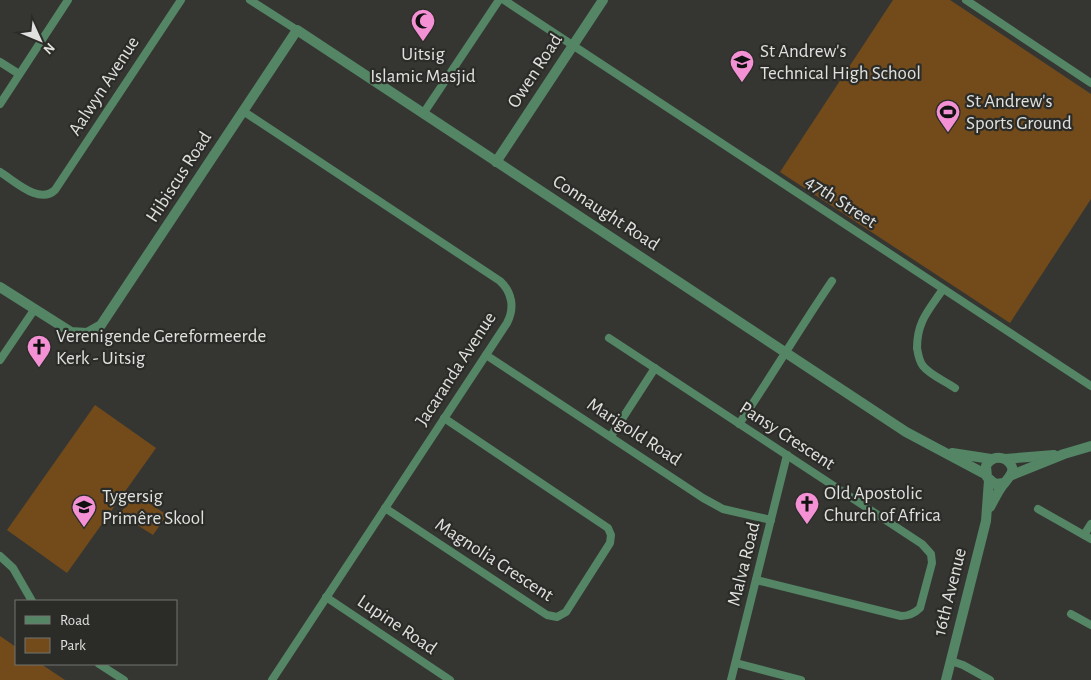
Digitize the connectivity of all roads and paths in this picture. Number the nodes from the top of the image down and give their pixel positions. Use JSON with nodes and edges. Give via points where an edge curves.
{"nodes":[{"id":1,"x":68,"y":0,"type":"edge"},
{"id":2,"x":181,"y":0,"type":"edge"},
{"id":3,"x":250,"y":0,"type":"edge"},
{"id":4,"x":498,"y":0,"type":"edge"},
{"id":5,"x":504,"y":0,"type":"edge"},
{"id":6,"x":603,"y":0,"type":"edge"},
{"id":7,"x":966,"y":0,"type":"edge"},
{"id":8,"x":297,"y":30,"type":"junction"},
{"id":9,"x":573,"y":45,"type":"junction"},
{"id":10,"x":0,"y":62,"type":"edge"},
{"id":11,"x":19,"y":74,"type":"junction"},
{"id":12,"x":1091,"y":82,"type":"edge"},
{"id":13,"x":0,"y":104,"type":"edge"},
{"id":14,"x":243,"y":111,"type":"junction"},
{"id":15,"x":423,"y":114,"type":"junction"},
{"id":16,"x":496,"y":162,"type":"junction"},
{"id":17,"x":0,"y":173,"type":"edge"},
{"id":18,"x":832,"y":281,"type":"dead end"},
{"id":19,"x":0,"y":288,"type":"edge"},
{"id":20,"x":943,"y":289,"type":"junction"},
{"id":21,"x":34,"y":310,"type":"junction"},
{"id":22,"x":608,"y":338,"type":"dead end"},
{"id":23,"x":785,"y":352,"type":"junction"},
{"id":24,"x":486,"y":355,"type":"junction"},
{"id":25,"x":0,"y":360,"type":"edge"},
{"id":26,"x":655,"y":368,"type":"junction"},
{"id":27,"x":1091,"y":386,"type":"edge"},
{"id":28,"x":955,"y":388,"type":"dead end"},
{"id":29,"x":444,"y":418,"type":"junction"},
{"id":30,"x":740,"y":424,"type":"junction"},
{"id":31,"x":611,"y":436,"type":"junction"},
{"id":32,"x":1091,"y":446,"type":"edge"},
{"id":33,"x":943,"y":452,"type":"junction"},
{"id":34,"x":1064,"y":454,"type":"junction"},
{"id":35,"x":787,"y":456,"type":"junction"},
{"id":36,"x":991,"y":459,"type":"junction"},
{"id":37,"x":1005,"y":459,"type":"junction"},
{"id":38,"x":987,"y":477,"type":"junction"},
{"id":39,"x":1008,"y":479,"type":"junction"},
{"id":40,"x":385,"y":508,"type":"junction"},
{"id":41,"x":1038,"y":508,"type":"dead end"},
{"id":42,"x":987,"y":513,"type":"junction"},
{"id":43,"x":771,"y":520,"type":"junction"},
{"id":44,"x":1091,"y":524,"type":"edge"},
{"id":45,"x":1088,"y":537,"type":"edge"},
{"id":46,"x":0,"y":556,"type":"edge"},
{"id":47,"x":756,"y":580,"type":"junction"},
{"id":48,"x":326,"y":597,"type":"junction"},
{"id":49,"x":31,"y":600,"type":"edge"},
{"id":50,"x":1071,"y":614,"type":"dead end"},
{"id":51,"x":1091,"y":625,"type":"edge"},
{"id":52,"x":951,"y":661,"type":"junction"},
{"id":53,"x":736,"y":663,"type":"junction"},
{"id":54,"x":101,"y":665,"type":"edge"},
{"id":55,"x":124,"y":680,"type":"edge"},
{"id":56,"x":272,"y":680,"type":"edge"},
{"id":57,"x":450,"y":680,"type":"edge"},
{"id":58,"x":731,"y":680,"type":"edge"},
{"id":59,"x":801,"y":680,"type":"edge"},
{"id":60,"x":946,"y":680,"type":"edge"},
{"id":61,"x":990,"y":680,"type":"edge"}],
"edges":[{"from":1,"to":11,"type":"street"},
{"from":2,"to":17,"type":"street","name":"Aalwyn Avenue","via":[[55,190],[47,196],[36,195]]},
{"from":3,"to":8,"type":"street","name":"Connaught Road"},
{"from":4,"to":15,"type":"street"},
{"from":5,"to":9,"type":"street","name":"47th Street"},
{"from":6,"to":9,"type":"street","name":"Owen Road"},
{"from":7,"to":12,"type":"street"},
{"from":8,"to":14,"type":"street","name":"Hibiscus Road"},
{"from":8,"to":15,"type":"street","name":"Connaught Road"},
{"from":9,"to":16,"type":"street","name":"Owen Road"},
{"from":9,"to":20,"type":"street","name":"47th Street"},
{"from":10,"to":11,"type":"street"},
{"from":11,"to":13,"type":"street"},
{"from":14,"to":21,"type":"street","name":"Hibiscus Road","via":[[105,321],[82,334],[66,330]]},
{"from":14,"to":24,"type":"street","name":"Jacaranda Avenue","via":[[503,284],[510,297],[511,313]]},
{"from":15,"to":16,"type":"street","name":"Connaught Road"},
{"from":16,"to":23,"type":"street","name":"Connaught Road"},
{"from":18,"to":23,"type":"street"},
{"from":19,"to":21,"type":"street"},
{"from":20,"to":27,"type":"street","name":"47th Street"},
{"from":20,"to":28,"type":"street","via":[[919,326],[918,353],[927,370]]},
{"from":21,"to":25,"type":"street"},
{"from":22,"to":26,"type":"street","name":"Pansy Crescent"},
{"from":23,"to":30,"type":"street"},
{"from":23,"to":33,"type":"street","name":"Connaught Road","via":[[906,432]]},
{"from":24,"to":29,"type":"street","name":"Jacaranda Avenue"},
{"from":24,"to":31,"type":"street","name":"Marigold Road"},
{"from":26,"to":30,"type":"street","name":"Pansy Crescent"},
{"from":26,"to":31,"type":"street"},
{"from":29,"to":40,"type":"street","name":"Jacaranda Avenue"},
{"from":29,"to":40,"type":"street","name":"Magnolia Crescent","via":[[610,531],[610,543],[566,612],[557,617],[547,615]]},
{"from":30,"to":35,"type":"street","name":"Pansy Crescent"},
{"from":31,"to":43,"type":"street","name":"Marigold Road","via":[[723,509]]},
{"from":32,"to":34,"type":"street"},
{"from":33,"to":36,"type":"street","name":"Connaught Road"},
{"from":33,"to":38,"type":"street","name":"Connaught Road"},
{"from":34,"to":37,"type":"street"},
{"from":34,"to":39,"type":"street"},
{"from":35,"to":43,"type":"street","name":"Malva Road"},
{"from":35,"to":47,"type":"street","name":"Pansy Crescent","via":[[922,544],[931,554],[930,574],[920,608],[907,616]]},
{"from":36,"to":37,"type":"street"},
{"from":36,"to":38,"type":"street","via":[[986,466]]},
{"from":37,"to":39,"type":"street","via":[[1012,466]]},
{"from":38,"to":39,"type":"street","via":[[995,484]]},
{"from":38,"to":42,"type":"street","name":"16th Avenue"},
{"from":39,"to":42,"type":"street","name":"16th Avenue"},
{"from":40,"to":48,"type":"street","name":"Jacaranda Avenue"},
{"from":41,"to":45,"type":"street"},
{"from":42,"to":52,"type":"street","name":"16th Avenue"},
{"from":43,"to":47,"type":"street","name":"Malva Road"},
{"from":44,"to":45,"type":"street"},
{"from":46,"to":49,"type":"street","via":[[13,568]]},
{"from":47,"to":53,"type":"street","name":"Malva Road"},
{"from":48,"to":56,"type":"street","name":"Jacaranda Avenue"},
{"from":48,"to":57,"type":"street","name":"Lupine Road"},
{"from":50,"to":51,"type":"street"},
{"from":52,"to":60,"type":"street","name":"16th Avenue"},
{"from":52,"to":61,"type":"street"},
{"from":53,"to":58,"type":"street","name":"Malva Road"},
{"from":53,"to":59,"type":"street"},
{"from":54,"to":55,"type":"street"}]}
